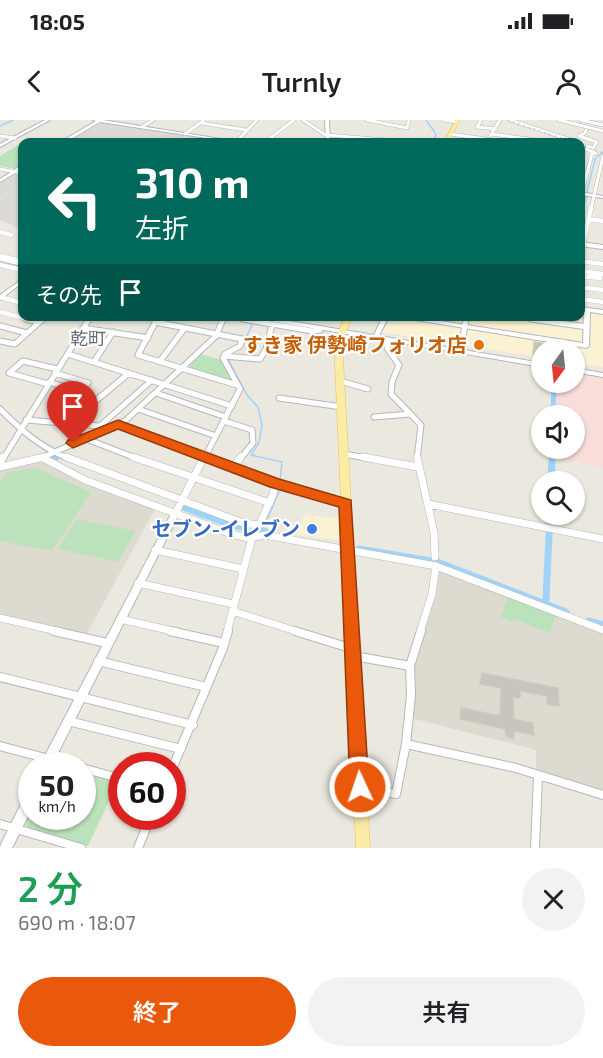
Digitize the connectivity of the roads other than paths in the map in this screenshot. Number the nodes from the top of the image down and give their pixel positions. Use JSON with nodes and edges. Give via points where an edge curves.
{"nodes":[{"id":1,"x":48,"y":120,"type":"edge"},
{"id":2,"x":95,"y":120,"type":"edge"},
{"id":3,"x":101,"y":120,"type":"edge"},
{"id":4,"x":153,"y":120,"type":"edge"},
{"id":5,"x":249,"y":120,"type":"edge"},
{"id":6,"x":294,"y":120,"type":"edge"},
{"id":7,"x":303,"y":120,"type":"edge"},
{"id":8,"x":327,"y":120,"type":"edge"},
{"id":9,"x":367,"y":120,"type":"edge"},
{"id":10,"x":409,"y":120,"type":"edge"},
{"id":11,"x":444,"y":120,"type":"edge"},
{"id":12,"x":481,"y":120,"type":"edge"},
{"id":13,"x":501,"y":120,"type":"edge"},
{"id":14,"x":510,"y":120,"type":"edge"},
{"id":15,"x":559,"y":120,"type":"edge"},
{"id":16,"x":581,"y":120,"type":"edge"},
{"id":17,"x":256,"y":121,"type":"edge"},
{"id":18,"x":457,"y":121,"type":"edge"},
{"id":19,"x":569,"y":121,"type":"edge"},
{"id":20,"x":202,"y":122,"type":"edge"},
{"id":21,"x":142,"y":127,"type":"junction"},
{"id":22,"x":392,"y":127,"type":"junction"},
{"id":23,"x":587,"y":127,"type":"junction"},
{"id":24,"x":525,"y":128,"type":"junction"},
{"id":25,"x":496,"y":129,"type":"junction"},
{"id":26,"x":603,"y":129,"type":"edge"},
{"id":27,"x":246,"y":130,"type":"junction"},
{"id":28,"x":185,"y":134,"type":"junction"},
{"id":29,"x":450,"y":134,"type":"junction"},
{"id":30,"x":492,"y":134,"type":"junction"},
{"id":31,"x":0,"y":136,"type":"edge"},
{"id":32,"x":327,"y":136,"type":"junction"},
{"id":33,"x":552,"y":137,"type":"joint"},
{"id":34,"x":15,"y":138,"type":"junction"},
{"id":35,"x":71,"y":138,"type":"edge"},
{"id":36,"x":211,"y":138,"type":"edge"},
{"id":37,"x":240,"y":138,"type":"edge"},
{"id":38,"x":270,"y":138,"type":"edge"},
{"id":39,"x":356,"y":138,"type":"edge"},
{"id":40,"x":385,"y":138,"type":"edge"},
{"id":41,"x":448,"y":138,"type":"edge"},
{"id":42,"x":470,"y":138,"type":"edge"},
{"id":43,"x":488,"y":138,"type":"edge"},
{"id":44,"x":521,"y":138,"type":"joint"},
{"id":45,"x":555,"y":138,"type":"edge"},
{"id":46,"x":562,"y":138,"type":"edge"},
{"id":47,"x":585,"y":138,"type":"edge"},
{"id":48,"x":585,"y":138,"type":"edge"},
{"id":49,"x":585,"y":146,"type":"edge"},
{"id":50,"x":0,"y":147,"type":"edge"},
{"id":51,"x":585,"y":147,"type":"edge"},
{"id":52,"x":603,"y":156,"type":"edge"},
{"id":53,"x":585,"y":164,"type":"edge"},
{"id":54,"x":590,"y":165,"type":"junction"},
{"id":55,"x":600,"y":167,"type":"edge"},
{"id":56,"x":0,"y":169,"type":"edge"},
{"id":57,"x":18,"y":170,"type":"edge"},
{"id":58,"x":15,"y":172,"type":"junction"},
{"id":59,"x":18,"y":172,"type":"edge"},
{"id":60,"x":585,"y":173,"type":"edge"},
{"id":61,"x":588,"y":173,"type":"junction"},
{"id":62,"x":585,"y":179,"type":"edge"},
{"id":63,"x":0,"y":181,"type":"edge"},
{"id":64,"x":585,"y":195,"type":"edge"},
{"id":65,"x":592,"y":195,"type":"junction"},
{"id":66,"x":603,"y":197,"type":"edge"},
{"id":67,"x":588,"y":219,"type":"junction"},
{"id":68,"x":603,"y":221,"type":"edge"},
{"id":69,"x":0,"y":232,"type":"edge"},
{"id":70,"x":585,"y":232,"type":"edge"},
{"id":71,"x":11,"y":235,"type":"dead end"},
{"id":72,"x":585,"y":244,"type":"edge"},
{"id":73,"x":603,"y":247,"type":"edge"},
{"id":74,"x":585,"y":262,"type":"edge"},
{"id":75,"x":1,"y":263,"type":"edge"},
{"id":76,"x":18,"y":263,"type":"edge"},
{"id":77,"x":18,"y":263,"type":"edge"},
{"id":78,"x":18,"y":264,"type":"edge"},
{"id":79,"x":603,"y":264,"type":"edge"},
{"id":80,"x":12,"y":268,"type":"joint"},
{"id":81,"x":585,"y":273,"type":"edge"},
{"id":82,"x":601,"y":275,"type":"edge"},
{"id":83,"x":18,"y":287,"type":"edge"},
{"id":84,"x":585,"y":288,"type":"edge"},
{"id":85,"x":602,"y":290,"type":"edge"},
{"id":86,"x":1,"y":299,"type":"edge"},
{"id":87,"x":585,"y":300,"type":"edge"},
{"id":88,"x":18,"y":302,"type":"edge"},
{"id":89,"x":603,"y":302,"type":"edge"},
{"id":90,"x":585,"y":309,"type":"edge"},
{"id":91,"x":0,"y":312,"type":"edge"},
{"id":92,"x":603,"y":312,"type":"edge"},
{"id":93,"x":585,"y":315,"type":"edge"},
{"id":94,"x":18,"y":317,"type":"edge"},
{"id":95,"x":35,"y":321,"type":"edge"},
{"id":96,"x":88,"y":321,"type":"edge"},
{"id":97,"x":156,"y":321,"type":"edge"},
{"id":98,"x":163,"y":321,"type":"edge"},
{"id":99,"x":223,"y":321,"type":"edge"},
{"id":100,"x":251,"y":321,"type":"edge"},
{"id":101,"x":271,"y":321,"type":"edge"},
{"id":102,"x":289,"y":321,"type":"edge"},
{"id":103,"x":347,"y":321,"type":"edge"},
{"id":104,"x":384,"y":321,"type":"edge"},
{"id":105,"x":426,"y":321,"type":"edge"},
{"id":106,"x":466,"y":321,"type":"edge"},
{"id":107,"x":546,"y":321,"type":"edge"},
{"id":108,"x":39,"y":322,"type":"joint"},
{"id":109,"x":272,"y":325,"type":"junction"},
{"id":110,"x":0,"y":326,"type":"edge"},
{"id":111,"x":465,"y":327,"type":"junction"},
{"id":112,"x":587,"y":327,"type":"junction"},
{"id":113,"x":84,"y":328,"type":"junction"},
{"id":114,"x":184,"y":328,"type":"junction"},
{"id":115,"x":320,"y":330,"type":"junction"},
{"id":116,"x":342,"y":331,"type":"junction"},
{"id":117,"x":113,"y":332,"type":"junction"},
{"id":118,"x":27,"y":333,"type":"junction"},
{"id":119,"x":377,"y":335,"type":"junction"},
{"id":120,"x":216,"y":336,"type":"junction"},
{"id":121,"x":148,"y":338,"type":"junction"},
{"id":122,"x":388,"y":340,"type":"junction"},
{"id":123,"x":0,"y":341,"type":"edge"},
{"id":124,"x":461,"y":349,"type":"junction"},
{"id":125,"x":68,"y":354,"type":"junction"},
{"id":126,"x":224,"y":356,"type":"junction"},
{"id":127,"x":160,"y":361,"type":"junction"},
{"id":128,"x":531,"y":361,"type":"edge"},
{"id":129,"x":531,"y":361,"type":"edge"},
{"id":130,"x":94,"y":362,"type":"junction"},
{"id":131,"x":183,"y":368,"type":"junction"},
{"id":132,"x":585,"y":370,"type":"edge"},
{"id":133,"x":56,"y":371,"type":"junction"},
{"id":134,"x":129,"y":373,"type":"junction"},
{"id":135,"x":603,"y":373,"type":"edge"},
{"id":136,"x":152,"y":380,"type":"junction"},
{"id":137,"x":340,"y":381,"type":"junction"},
{"id":138,"x":49,"y":383,"type":"junction"},
{"id":139,"x":165,"y":384,"type":"junction"},
{"id":140,"x":237,"y":385,"type":"junction"},
{"id":141,"x":368,"y":389,"type":"dead end"},
{"id":142,"x":156,"y":393,"type":"junction"},
{"id":143,"x":279,"y":398,"type":"dead end"},
{"id":144,"x":232,"y":406,"type":"junction"},
{"id":145,"x":342,"y":407,"type":"junction"},
{"id":146,"x":0,"y":409,"type":"edge"},
{"id":147,"x":138,"y":410,"type":"junction"},
{"id":148,"x":410,"y":414,"type":"junction"},
{"id":149,"x":374,"y":417,"type":"dead end"},
{"id":150,"x":225,"y":419,"type":"junction"},
{"id":151,"x":26,"y":420,"type":"junction"},
{"id":152,"x":68,"y":424,"type":"junction"},
{"id":153,"x":118,"y":424,"type":"junction"},
{"id":154,"x":20,"y":428,"type":"junction"},
{"id":155,"x":216,"y":436,"type":"junction"},
{"id":156,"x":84,"y":438,"type":"junction"},
{"id":157,"x":54,"y":453,"type":"junction"},
{"id":158,"x":344,"y":454,"type":"junction"},
{"id":159,"x":204,"y":457,"type":"junction"},
{"id":160,"x":43,"y":458,"type":"junction"},
{"id":161,"x":0,"y":465,"type":"edge"},
{"id":162,"x":233,"y":467,"type":"junction"},
{"id":163,"x":418,"y":467,"type":"junction"},
{"id":164,"x":193,"y":479,"type":"junction"},
{"id":165,"x":275,"y":483,"type":"junction"},
{"id":166,"x":182,"y":502,"type":"junction"},
{"id":167,"x":270,"y":503,"type":"junction"},
{"id":168,"x":346,"y":504,"type":"junction"},
{"id":169,"x":428,"y":504,"type":"junction"},
{"id":170,"x":175,"y":514,"type":"junction"},
{"id":171,"x":252,"y":538,"type":"junction"},
{"id":172,"x":603,"y":539,"type":"edge"},
{"id":173,"x":155,"y":550,"type":"junction"},
{"id":174,"x":348,"y":550,"type":"junction"},
{"id":175,"x":435,"y":557,"type":"dead end"},
{"id":176,"x":436,"y":566,"type":"junction"},
{"id":177,"x":243,"y":568,"type":"junction"},
{"id":178,"x":138,"y":583,"type":"junction"},
{"id":179,"x":232,"y":608,"type":"junction"},
{"id":180,"x":0,"y":618,"type":"edge"},
{"id":181,"x":119,"y":619,"type":"junction"},
{"id":182,"x":603,"y":630,"type":"edge"},
{"id":183,"x":107,"y":643,"type":"junction"},
{"id":184,"x":224,"y":643,"type":"junction"},
{"id":185,"x":353,"y":652,"type":"junction"},
{"id":186,"x":98,"y":661,"type":"junction"},
{"id":187,"x":410,"y":666,"type":"junction"},
{"id":188,"x":0,"y":677,"type":"edge"},
{"id":189,"x":206,"y":687,"type":"junction"},
{"id":190,"x":80,"y":697,"type":"junction"},
{"id":191,"x":68,"y":721,"type":"junction"},
{"id":192,"x":193,"y":725,"type":"junction"},
{"id":193,"x":406,"y":744,"type":"junction"},
{"id":194,"x":0,"y":746,"type":"edge"},
{"id":195,"x":181,"y":749,"type":"junction"},
{"id":196,"x":18,"y":752,"type":"edge"},
{"id":197,"x":53,"y":752,"type":"edge"},
{"id":198,"x":180,"y":752,"type":"edge"},
{"id":199,"x":538,"y":777,"type":"junction"},
{"id":200,"x":360,"y":787,"type":"junction"},
{"id":201,"x":603,"y":795,"type":"edge"},
{"id":202,"x":18,"y":822,"type":"edge"},
{"id":203,"x":0,"y":824,"type":"edge"},
{"id":204,"x":15,"y":828,"type":"junction"},
{"id":205,"x":145,"y":830,"type":"edge"},
{"id":206,"x":5,"y":848,"type":"edge"},
{"id":207,"x":81,"y":848,"type":"edge"},
{"id":208,"x":138,"y":848,"type":"edge"},
{"id":209,"x":363,"y":848,"type":"edge"},
{"id":210,"x":535,"y":848,"type":"edge"}],
"edges":[{"from":1,"to":34,"type":"street"},
{"from":2,"to":3,"type":"street"},
{"from":3,"to":21,"type":"street"},
{"from":3,"to":35,"type":"street"},
{"from":4,"to":21,"type":"street"},
{"from":5,"to":17,"type":"street"},
{"from":6,"to":38,"type":"street"},
{"from":7,"to":32,"type":"street"},
{"from":8,"to":32,"type":"street"},
{"from":9,"to":22,"type":"street"},
{"from":10,"to":22,"type":"street","via":[[407,128]]},
{"from":11,"to":18,"type":"street"},
{"from":12,"to":25,"type":"street","via":[[477,127]]},
{"from":13,"to":24,"type":"street"},
{"from":13,"to":25,"type":"street"},
{"from":14,"to":46,"type":"street"},
{"from":15,"to":19,"type":"street"},
{"from":16,"to":26,"type":"street"},
{"from":17,"to":27,"type":"street"},
{"from":18,"to":29,"type":"main road"},
{"from":19,"to":23,"type":"street"},
{"from":20,"to":27,"type":"street"},
{"from":20,"to":28,"type":"street"},
{"from":21,"to":28,"type":"street"},
{"from":22,"to":40,"type":"street"},
{"from":23,"to":26,"type":"street"},
{"from":23,"to":47,"type":"street","via":[[579,136]]},
{"from":24,"to":33,"type":"street"},
{"from":24,"to":44,"type":"street"},
{"from":25,"to":30,"type":"street"},
{"from":27,"to":37,"type":"street"},
{"from":28,"to":36,"type":"street"},
{"from":29,"to":41,"type":"main road"},
{"from":29,"to":42,"type":"street"},
{"from":30,"to":43,"type":"street"},
{"from":30,"to":44,"type":"street"},
{"from":31,"to":34,"type":"street"},
{"from":32,"to":39,"type":"street"},
{"from":33,"to":45,"type":"street"},
{"from":34,"to":50,"type":"street"},
{"from":48,"to":49,"type":"street","via":[[597,142],[593,148]]},
{"from":51,"to":54,"type":"street","via":[[596,153],[592,154]]},
{"from":52,"to":55,"type":"street"},
{"from":53,"to":54,"type":"street"},
{"from":54,"to":55,"type":"street"},
{"from":54,"to":61,"type":"street"},
{"from":55,"to":65,"type":"street"},
{"from":56,"to":58,"type":"street"},
{"from":57,"to":58,"type":"street"},
{"from":58,"to":59,"type":"street"},
{"from":58,"to":63,"type":"street"},
{"from":60,"to":61,"type":"street"},
{"from":61,"to":62,"type":"street"},
{"from":64,"to":65,"type":"street"},
{"from":65,"to":66,"type":"street"},
{"from":65,"to":67,"type":"street"},
{"from":67,"to":68,"type":"street"},
{"from":67,"to":70,"type":"street"},
{"from":69,"to":71,"type":"street"},
{"from":72,"to":73,"type":"street"},
{"from":74,"to":79,"type":"street"},
{"from":75,"to":76,"type":"street"},
{"from":75,"to":77,"type":"street"},
{"from":75,"to":80,"type":"street"},
{"from":78,"to":80,"type":"street"},
{"from":81,"to":82,"type":"street"},
{"from":82,"to":85,"type":"street"},
{"from":83,"to":86,"type":"street"},
{"from":84,"to":85,"type":"street"},
{"from":86,"to":88,"type":"street"},
{"from":87,"to":89,"type":"street"},
{"from":90,"to":92,"type":"street"},
{"from":91,"to":94,"type":"street"},
{"from":93,"to":112,"type":"street"},
{"from":95,"to":108,"type":"street"},
{"from":96,"to":113,"type":"street"},
{"from":97,"to":121,"type":"street"},
{"from":98,"to":114,"type":"street"},
{"from":99,"to":120,"type":"street"},
{"from":100,"to":109,"type":"street"},
{"from":101,"to":115,"type":"street"},
{"from":102,"to":116,"type":"street"},
{"from":103,"to":116,"type":"main road"},
{"from":104,"to":119,"type":"street"},
{"from":105,"to":111,"type":"street"},
{"from":106,"to":111,"type":"street"},
{"from":107,"to":112,"type":"street"},
{"from":108,"to":118,"type":"street"},
{"from":109,"to":115,"type":"street"},
{"from":109,"to":126,"type":"street","via":[[260,358]]},
{"from":110,"to":118,"type":"street"},
{"from":111,"to":112,"type":"street","via":[[586,346]]},
{"from":111,"to":124,"type":"street"},
{"from":113,"to":117,"type":"street"},
{"from":113,"to":125,"type":"street"},
{"from":114,"to":120,"type":"street"},
{"from":114,"to":127,"type":"street"},
{"from":115,"to":116,"type":"street"},
{"from":116,"to":119,"type":"street"},
{"from":116,"to":122,"type":"street"},
{"from":116,"to":137,"type":"main road","via":[[338,341]]},
{"from":117,"to":121,"type":"street"},
{"from":117,"to":130,"type":"street"},
{"from":118,"to":123,"type":"street","via":[[15,344]]},
{"from":119,"to":124,"type":"street"},
{"from":120,"to":126,"type":"street","via":[[242,339],[240,346]]},
{"from":120,"to":131,"type":"street"},
{"from":121,"to":127,"type":"street","via":[[138,355]]},
{"from":122,"to":129,"type":"street"},
{"from":122,"to":148,"type":"street","via":[[387,348],[399,364],[391,394]]},
{"from":124,"to":128,"type":"street"},
{"from":125,"to":130,"type":"street"},
{"from":125,"to":133,"type":"street"},
{"from":126,"to":140,"type":"street"},
{"from":127,"to":131,"type":"street"},
{"from":130,"to":134,"type":"street"},
{"from":131,"to":139,"type":"street"},
{"from":131,"to":140,"type":"street"},
{"from":132,"to":135,"type":"street"},
{"from":133,"to":138,"type":"street"},
{"from":133,"to":138,"type":"street","via":[[88,383],[79,392]]},
{"from":133,"to":138,"type":"street","via":[[23,361],[9,373]]},
{"from":134,"to":136,"type":"street"},
{"from":134,"to":152,"type":"street"},
{"from":136,"to":139,"type":"street"},
{"from":136,"to":152,"type":"street","via":[[100,426]]},
{"from":137,"to":141,"type":"street"},
{"from":137,"to":145,"type":"main road"},
{"from":138,"to":151,"type":"street"},
{"from":139,"to":142,"type":"street"},
{"from":139,"to":144,"type":"street"},
{"from":140,"to":144,"type":"street","via":[[240,389]]},
{"from":142,"to":147,"type":"street"},
{"from":142,"to":150,"type":"street"},
{"from":143,"to":145,"type":"street"},
{"from":144,"to":150,"type":"street"},
{"from":145,"to":158,"type":"main road"},
{"from":146,"to":154,"type":"street"},
{"from":147,"to":153,"type":"street"},
{"from":147,"to":155,"type":"street"},
{"from":148,"to":149,"type":"street"},
{"from":148,"to":163,"type":"street","via":[[422,425],[416,453]]},
{"from":150,"to":155,"type":"street"},
{"from":150,"to":162,"type":"street","via":[[252,430],[253,443]]},
{"from":151,"to":152,"type":"street"},
{"from":151,"to":154,"type":"street"},
{"from":153,"to":156,"type":"street"},
{"from":153,"to":159,"type":"street"},
{"from":154,"to":157,"type":"street"},
{"from":154,"to":161,"type":"street"},
{"from":155,"to":159,"type":"street"},
{"from":156,"to":157,"type":"street"},
{"from":156,"to":164,"type":"street"},
{"from":157,"to":160,"type":"street"},
{"from":157,"to":166,"type":"street"},
{"from":158,"to":163,"type":"street"},
{"from":158,"to":168,"type":"main road"},
{"from":159,"to":162,"type":"street"},
{"from":159,"to":164,"type":"street"},
{"from":160,"to":161,"type":"street"},
{"from":160,"to":170,"type":"street","via":[[85,480]]},
{"from":162,"to":165,"type":"street"},
{"from":163,"to":169,"type":"street"},
{"from":164,"to":166,"type":"street"},
{"from":164,"to":167,"type":"street"},
{"from":165,"to":167,"type":"street"},
{"from":165,"to":168,"type":"street"},
{"from":166,"to":167,"type":"street","via":[[256,525]]},
{"from":166,"to":170,"type":"street"},
{"from":168,"to":174,"type":"main road"},
{"from":169,"to":172,"type":"street"},
{"from":169,"to":175,"type":"street","via":[[435,532]]},
{"from":170,"to":171,"type":"street"},
{"from":170,"to":173,"type":"street"},
{"from":171,"to":174,"type":"street","via":[[265,535]]},
{"from":171,"to":177,"type":"street"},
{"from":173,"to":177,"type":"street"},
{"from":173,"to":178,"type":"street"},
{"from":174,"to":176,"type":"street"},
{"from":174,"to":185,"type":"main road"},
{"from":176,"to":182,"type":"street"},
{"from":176,"to":187,"type":"street","via":[[432,594]]},
{"from":177,"to":179,"type":"street"},
{"from":178,"to":179,"type":"street"},
{"from":178,"to":181,"type":"street"},
{"from":179,"to":184,"type":"street"},
{"from":179,"to":185,"type":"street"},
{"from":180,"to":183,"type":"street"},
{"from":181,"to":183,"type":"street"},
{"from":181,"to":184,"type":"street"},
{"from":183,"to":186,"type":"street"},
{"from":184,"to":189,"type":"street"},
{"from":185,"to":187,"type":"street"},
{"from":185,"to":200,"type":"main road"},
{"from":186,"to":189,"type":"street"},
{"from":186,"to":190,"type":"street"},
{"from":187,"to":193,"type":"street"},
{"from":188,"to":190,"type":"street"},
{"from":189,"to":192,"type":"street"},
{"from":190,"to":191,"type":"street"},
{"from":190,"to":192,"type":"street"},
{"from":191,"to":195,"type":"street"},
{"from":191,"to":197,"type":"street"},
{"from":192,"to":195,"type":"street"},
{"from":193,"to":199,"type":"street","via":[[516,768]]},
{"from":193,"to":200,"type":"street","via":[[396,794]]},
{"from":194,"to":196,"type":"street"},
{"from":195,"to":198,"type":"street"},
{"from":199,"to":201,"type":"street"},
{"from":199,"to":210,"type":"street"},
{"from":200,"to":209,"type":"main road"},
{"from":202,"to":204,"type":"street"},
{"from":203,"to":204,"type":"street"},
{"from":204,"to":206,"type":"street"},
{"from":204,"to":207,"type":"street"},
{"from":205,"to":208,"type":"street"}]}
